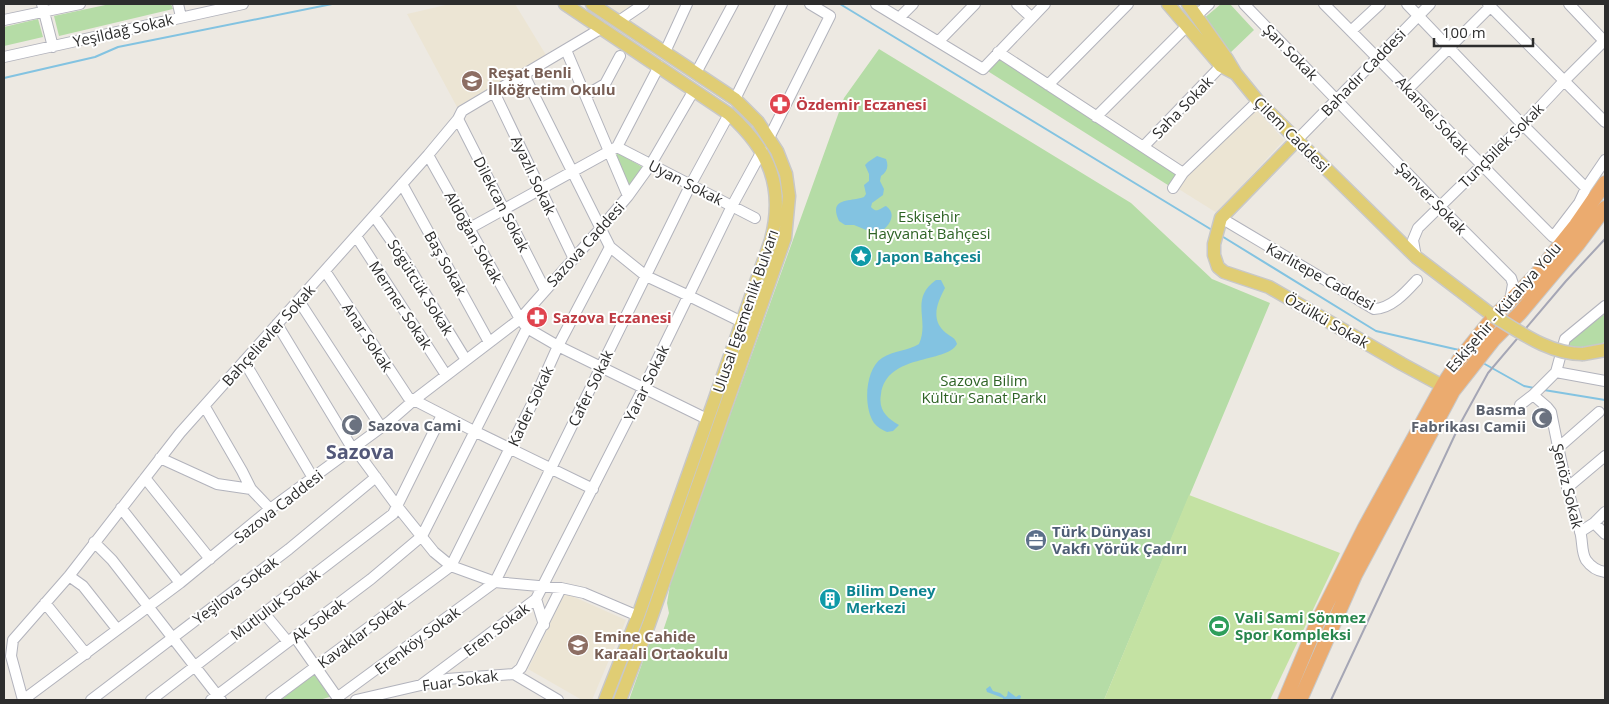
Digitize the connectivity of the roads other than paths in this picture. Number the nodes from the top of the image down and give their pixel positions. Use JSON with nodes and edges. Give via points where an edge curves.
{"nodes":[{"id":1,"x":80,"y":4,"type":"edge"},
{"id":2,"x":178,"y":4,"type":"edge"},
{"id":3,"x":243,"y":4,"type":"edge"},
{"id":4,"x":565,"y":4,"type":"edge"},
{"id":5,"x":592,"y":4,"type":"edge"},
{"id":6,"x":644,"y":4,"type":"edge"},
{"id":7,"x":687,"y":4,"type":"edge"},
{"id":8,"x":733,"y":4,"type":"edge"},
{"id":9,"x":782,"y":4,"type":"edge"},
{"id":10,"x":810,"y":4,"type":"edge"},
{"id":11,"x":876,"y":4,"type":"edge"},
{"id":12,"x":913,"y":4,"type":"edge"},
{"id":13,"x":975,"y":4,"type":"edge"},
{"id":14,"x":1018,"y":4,"type":"edge"},
{"id":15,"x":1045,"y":4,"type":"edge"},
{"id":16,"x":1128,"y":4,"type":"edge"},
{"id":17,"x":1168,"y":4,"type":"edge"},
{"id":18,"x":1188,"y":4,"type":"edge"},
{"id":19,"x":1209,"y":4,"type":"edge"},
{"id":20,"x":1244,"y":4,"type":"edge"},
{"id":21,"x":1324,"y":4,"type":"edge"},
{"id":22,"x":1380,"y":4,"type":"edge"},
{"id":23,"x":1407,"y":4,"type":"edge"},
{"id":24,"x":1430,"y":4,"type":"edge"},
{"id":25,"x":1570,"y":4,"type":"edge"},
{"id":26,"x":1489,"y":5,"type":"edge"},
{"id":27,"x":42,"y":8,"type":"edge"},
{"id":28,"x":1197,"y":15,"type":"junction"},
{"id":29,"x":1418,"y":15,"type":"junction"},
{"id":30,"x":181,"y":17,"type":"junction"},
{"id":31,"x":900,"y":17,"type":"junction"},
{"id":32,"x":1031,"y":17,"type":"junction"},
{"id":33,"x":4,"y":20,"type":"edge"},
{"id":34,"x":619,"y":21,"type":"junction"},
{"id":35,"x":1186,"y":27,"type":"junction"},
{"id":36,"x":602,"y":28,"type":"junction"},
{"id":37,"x":1351,"y":31,"type":"junction"},
{"id":38,"x":939,"y":41,"type":"junction"},
{"id":39,"x":1605,"y":41,"type":"edge"},
{"id":40,"x":53,"y":46,"type":"junction"},
{"id":41,"x":1450,"y":47,"type":"junction"},
{"id":42,"x":566,"y":50,"type":"junction"},
{"id":43,"x":665,"y":52,"type":"junction"},
{"id":44,"x":998,"y":52,"type":"junction"},
{"id":45,"x":620,"y":56,"type":"dead end"},
{"id":46,"x":4,"y":57,"type":"edge"},
{"id":47,"x":1378,"y":57,"type":"junction"},
{"id":48,"x":659,"y":66,"type":"junction"},
{"id":49,"x":1221,"y":66,"type":"junction"},
{"id":50,"x":696,"y":73,"type":"junction"},
{"id":51,"x":1236,"y":74,"type":"junction"},
{"id":52,"x":524,"y":75,"type":"junction"},
{"id":53,"x":1564,"y":81,"type":"junction"},
{"id":54,"x":1048,"y":85,"type":"junction"},
{"id":55,"x":1409,"y":88,"type":"junction"},
{"id":56,"x":694,"y":90,"type":"junction"},
{"id":57,"x":494,"y":92,"type":"junction"},
{"id":58,"x":586,"y":95,"type":"junction"},
{"id":59,"x":735,"y":99,"type":"junction"},
{"id":60,"x":1337,"y":100,"type":"junction"},
{"id":61,"x":1258,"y":101,"type":"junction"},
{"id":62,"x":729,"y":114,"type":"junction"},
{"id":63,"x":1096,"y":116,"type":"junction"},
{"id":64,"x":458,"y":119,"type":"junction"},
{"id":65,"x":1605,"y":122,"type":"edge"},
{"id":66,"x":1523,"y":125,"type":"junction"},
{"id":67,"x":769,"y":138,"type":"junction"},
{"id":68,"x":1297,"y":140,"type":"junction"},
{"id":69,"x":1143,"y":147,"type":"junction"},
{"id":70,"x":613,"y":149,"type":"junction"},
{"id":71,"x":762,"y":151,"type":"junction"},
{"id":72,"x":428,"y":155,"type":"junction"},
{"id":73,"x":1315,"y":158,"type":"junction"},
{"id":74,"x":1605,"y":160,"type":"edge"},
{"id":75,"x":652,"y":164,"type":"junction"},
{"id":76,"x":1274,"y":164,"type":"junction"},
{"id":77,"x":1481,"y":166,"type":"junction"},
{"id":78,"x":572,"y":171,"type":"junction"},
{"id":79,"x":1183,"y":173,"type":"junction"},
{"id":80,"x":1605,"y":183,"type":"edge"},
{"id":81,"x":402,"y":184,"type":"junction"},
{"id":82,"x":691,"y":184,"type":"junction"},
{"id":83,"x":1173,"y":188,"type":"dead end"},
{"id":84,"x":1586,"y":188,"type":"junction"},
{"id":85,"x":540,"y":189,"type":"junction"},
{"id":86,"x":628,"y":196,"type":"junction"},
{"id":87,"x":732,"y":206,"type":"junction"},
{"id":88,"x":1439,"y":206,"type":"junction"},
{"id":89,"x":1605,"y":208,"type":"edge"},
{"id":90,"x":505,"y":209,"type":"junction"},
{"id":91,"x":374,"y":216,"type":"junction"},
{"id":92,"x":754,"y":218,"type":"dead end"},
{"id":93,"x":1221,"y":218,"type":"junction"},
{"id":94,"x":470,"y":228,"type":"junction"},
{"id":95,"x":600,"y":230,"type":"junction"},
{"id":96,"x":356,"y":236,"type":"junction"},
{"id":97,"x":610,"y":247,"type":"junction"},
{"id":98,"x":574,"y":259,"type":"junction"},
{"id":99,"x":1419,"y":259,"type":"junction"},
{"id":100,"x":325,"y":271,"type":"junction"},
{"id":101,"x":646,"y":276,"type":"junction"},
{"id":102,"x":1417,"y":280,"type":"dead end"},
{"id":103,"x":545,"y":290,"type":"junction"},
{"id":104,"x":689,"y":296,"type":"junction"},
{"id":105,"x":299,"y":301,"type":"junction"},
{"id":106,"x":1510,"y":302,"type":"junction"},
{"id":107,"x":1605,"y":306,"type":"edge"},
{"id":108,"x":520,"y":319,"type":"junction"},
{"id":109,"x":742,"y":322,"type":"junction"},
{"id":110,"x":277,"y":324,"type":"junction"},
{"id":111,"x":527,"y":328,"type":"junction"},
{"id":112,"x":489,"y":342,"type":"junction"},
{"id":113,"x":558,"y":346,"type":"junction"},
{"id":114,"x":1605,"y":350,"type":"edge"},
{"id":115,"x":466,"y":360,"type":"junction"},
{"id":116,"x":244,"y":361,"type":"junction"},
{"id":117,"x":1465,"y":364,"type":"junction"},
{"id":118,"x":601,"y":366,"type":"junction"},
{"id":119,"x":1556,"y":372,"type":"junction"},
{"id":120,"x":446,"y":375,"type":"junction"},
{"id":121,"x":1605,"y":381,"type":"edge"},
{"id":122,"x":644,"y":387,"type":"junction"},
{"id":123,"x":1448,"y":388,"type":"junction"},
{"id":124,"x":1533,"y":395,"type":"junction"},
{"id":125,"x":414,"y":400,"type":"junction"},
{"id":126,"x":1520,"y":405,"type":"dead end"},
{"id":127,"x":205,"y":407,"type":"junction"},
{"id":128,"x":1599,"y":412,"type":"dead end"},
{"id":129,"x":442,"y":415,"type":"junction"},
{"id":130,"x":707,"y":419,"type":"junction"},
{"id":131,"x":381,"y":427,"type":"junction"},
{"id":132,"x":474,"y":432,"type":"junction"},
{"id":133,"x":352,"y":448,"type":"junction"},
{"id":134,"x":510,"y":448,"type":"junction"},
{"id":135,"x":1558,"y":448,"type":"junction"},
{"id":136,"x":160,"y":458,"type":"junction"},
{"id":137,"x":1603,"y":463,"type":"edge"},
{"id":138,"x":551,"y":468,"type":"junction"},
{"id":139,"x":376,"y":477,"type":"junction"},
{"id":140,"x":145,"y":478,"type":"junction"},
{"id":141,"x":313,"y":478,"type":"junction"},
{"id":142,"x":1567,"y":488,"type":"junction"},
{"id":143,"x":251,"y":489,"type":"junction"},
{"id":144,"x":593,"y":489,"type":"junction"},
{"id":145,"x":397,"y":506,"type":"junction"},
{"id":146,"x":121,"y":508,"type":"junction"},
{"id":147,"x":270,"y":509,"type":"junction"},
{"id":148,"x":1605,"y":512,"type":"edge"},
{"id":149,"x":1594,"y":523,"type":"junction"},
{"id":150,"x":1580,"y":532,"type":"junction"},
{"id":151,"x":1605,"y":534,"type":"edge"},
{"id":152,"x":422,"y":536,"type":"junction"},
{"id":153,"x":94,"y":542,"type":"junction"},
{"id":154,"x":210,"y":559,"type":"junction"},
{"id":155,"x":451,"y":566,"type":"junction"},
{"id":156,"x":1605,"y":572,"type":"edge"},
{"id":157,"x":69,"y":576,"type":"junction"},
{"id":158,"x":495,"y":582,"type":"junction"},
{"id":159,"x":180,"y":583,"type":"junction"},
{"id":160,"x":543,"y":587,"type":"junction"},
{"id":161,"x":561,"y":588,"type":"junction"},
{"id":162,"x":536,"y":599,"type":"junction"},
{"id":163,"x":45,"y":603,"type":"junction"},
{"id":164,"x":148,"y":606,"type":"junction"},
{"id":165,"x":264,"y":613,"type":"junction"},
{"id":166,"x":638,"y":616,"type":"junction"},
{"id":167,"x":544,"y":625,"type":"junction"},
{"id":168,"x":117,"y":628,"type":"junction"},
{"id":169,"x":171,"y":638,"type":"junction"},
{"id":170,"x":292,"y":640,"type":"junction"},
{"id":171,"x":86,"y":654,"type":"junction"},
{"id":172,"x":193,"y":666,"type":"junction"},
{"id":173,"x":317,"y":666,"type":"junction"},
{"id":174,"x":514,"y":674,"type":"junction"},
{"id":175,"x":421,"y":685,"type":"junction"},
{"id":176,"x":216,"y":698,"type":"edge"},
{"id":177,"x":339,"y":699,"type":"edge"},
{"id":178,"x":23,"y":700,"type":"edge"},
{"id":179,"x":91,"y":700,"type":"edge"},
{"id":180,"x":151,"y":700,"type":"edge"},
{"id":181,"x":271,"y":700,"type":"edge"},
{"id":182,"x":356,"y":700,"type":"edge"},
{"id":183,"x":558,"y":700,"type":"edge"},
{"id":184,"x":605,"y":700,"type":"edge"},
{"id":185,"x":620,"y":700,"type":"edge"},
{"id":186,"x":1285,"y":700,"type":"edge"},
{"id":187,"x":1300,"y":700,"type":"edge"}],
"edges":[{"from":1,"to":27,"type":"street"},
{"from":2,"to":30,"type":"street"},
{"from":3,"to":30,"type":"street","name":"Yeşildağ Sokak"},
{"from":4,"to":36,"type":"main road","name":"Ulusal Egemenlik Bulvarı"},
{"from":5,"to":34,"type":"main road","name":"Ulusal Egemenlik Bulvarı"},
{"from":6,"to":34,"type":"street"},
{"from":7,"to":43,"type":"street"},
{"from":8,"to":50,"type":"street"},
{"from":9,"to":59,"type":"street"},
{"from":10,"to":67,"type":"street","via":[[830,16]]},
{"from":11,"to":31,"type":"street"},
{"from":12,"to":31,"type":"street"},
{"from":13,"to":38,"type":"street"},
{"from":14,"to":32,"type":"street"},
{"from":15,"to":32,"type":"street"},
{"from":16,"to":54,"type":"street"},
{"from":17,"to":35,"type":"main road","name":"Çilem Caddesi"},
{"from":18,"to":28,"type":"main road"},
{"from":19,"to":28,"type":"street"},
{"from":20,"to":60,"type":"street","name":"Şan Sokak"},
{"from":21,"to":37,"type":"street","name":"Akansel Sokak"},
{"from":22,"to":37,"type":"street"},
{"from":23,"to":29,"type":"street"},
{"from":24,"to":29,"type":"street","name":"Bahadır Caddesi"},
{"from":25,"to":39,"type":"street"},
{"from":26,"to":41,"type":"street"},
{"from":26,"to":53,"type":"street"},
{"from":27,"to":33,"type":"street"},
{"from":27,"to":40,"type":"street"},
{"from":28,"to":51,"type":"main road"},
{"from":29,"to":41,"type":"street"},
{"from":29,"to":47,"type":"street","name":"Bahadır Caddesi"},
{"from":30,"to":40,"type":"street","name":"Yeşildağ Sokak"},
{"from":31,"to":38,"type":"street"},
{"from":32,"to":44,"type":"street"},
{"from":34,"to":36,"type":"main road"},
{"from":34,"to":43,"type":"main road","name":"Ulusal Egemenlik Bulvarı"},
{"from":35,"to":49,"type":"main road","name":"Çilem Caddesi"},
{"from":35,"to":63,"type":"street"},
{"from":36,"to":42,"type":"street","name":"Bahçelievler Sokak"},
{"from":36,"to":48,"type":"main road","name":"Ulusal Egemenlik Bulvarı"},
{"from":37,"to":47,"type":"street","name":"Akansel Sokak"},
{"from":38,"to":44,"type":"street","via":[[983,68]]},
{"from":39,"to":53,"type":"street","name":"Tunçbilek Sokak"},
{"from":40,"to":46,"type":"street","name":"Yeşildağ Sokak"},
{"from":41,"to":55,"type":"street"},
{"from":41,"to":66,"type":"street"},
{"from":42,"to":52,"type":"street","name":"Bahçelievler Sokak"},
{"from":42,"to":58,"type":"street"},
{"from":43,"to":50,"type":"main road","name":"Ulusal Egemenlik Bulvarı"},
{"from":44,"to":54,"type":"street"},
{"from":45,"to":58,"type":"street","via":[[605,84]]},
{"from":47,"to":55,"type":"street","name":"Akansel Sokak"},
{"from":47,"to":60,"type":"street","name":"Bahadır Caddesi"},
{"from":48,"to":56,"type":"main road","name":"Ulusal Egemenlik Bulvarı"},
{"from":48,"to":70,"type":"street"},
{"from":49,"to":51,"type":"main road","name":"Çilem Caddesi"},
{"from":49,"to":69,"type":"street","name":"Saha Sokak"},
{"from":50,"to":59,"type":"main road","name":"Ulusal Egemenlik Bulvarı"},
{"from":51,"to":61,"type":"main road","name":"Çilem Caddesi"},
{"from":52,"to":57,"type":"street","name":"Bahçelievler Sokak"},
{"from":52,"to":78,"type":"street"},
{"from":53,"to":65,"type":"street"},
{"from":53,"to":66,"type":"street","name":"Tunçbilek Sokak"},
{"from":54,"to":63,"type":"street"},
{"from":55,"to":77,"type":"street","name":"Akansel Sokak"},
{"from":56,"to":62,"type":"main road","name":"Ulusal Egemenlik Bulvarı"},
{"from":56,"to":75,"type":"street","name":"Sazova Caddesi"},
{"from":57,"to":64,"type":"street","name":"Bahçelievler Sokak","via":[[462,111]]},
{"from":57,"to":85,"type":"street","name":"Ayazlı Sokak"},
{"from":58,"to":70,"type":"street"},
{"from":59,"to":67,"type":"main road","name":"Ulusal Egemenlik Bulvarı"},
{"from":60,"to":68,"type":"street","name":"Bahadır Caddesi"},
{"from":60,"to":88,"type":"street","name":"Şanver Sokak"},
{"from":61,"to":68,"type":"main road","name":"Çilem Caddesi"},
{"from":61,"to":79,"type":"street"},
{"from":62,"to":71,"type":"main road","name":"Ulusal Egemenlik Bulvarı","via":[[748,130]]},
{"from":62,"to":82,"type":"street","name":"Cafer Sokak"},
{"from":63,"to":69,"type":"street"},
{"from":64,"to":72,"type":"street","name":"Bahçelievler Sokak"},
{"from":64,"to":90,"type":"street","name":"Dilekcan Sokak"},
{"from":66,"to":77,"type":"street","name":"Tunçbilek Sokak"},
{"from":66,"to":84,"type":"street"},
{"from":67,"to":185,"type":"main road","name":"Ulusal Egemenlik Bulvarı","via":[[786,174],[789,196],[785,238]]},
{"from":68,"to":73,"type":"main road","name":"Çilem Caddesi"},
{"from":68,"to":76,"type":"main road"},
{"from":69,"to":79,"type":"street"},
{"from":70,"to":75,"type":"street","name":"Uyan Sokak"},
{"from":70,"to":78,"type":"street"},
{"from":70,"to":86,"type":"street"},
{"from":71,"to":87,"type":"street","name":"Yarar Sokak"},
{"from":71,"to":109,"type":"main road","name":"Ulusal Egemenlik Bulvarı","via":[[774,185],[775,224]]},
{"from":72,"to":81,"type":"street","name":"Bahçelievler Sokak"},
{"from":72,"to":94,"type":"street","name":"Aldoğan Sokak"},
{"from":73,"to":76,"type":"main road","via":[[1293,154]]},
{"from":73,"to":99,"type":"main road","name":"Çilem Caddesi"},
{"from":74,"to":84,"type":"street"},
{"from":75,"to":82,"type":"street","name":"Uyan Sokak"},
{"from":75,"to":86,"type":"street","name":"Sazova Caddesi"},
{"from":76,"to":93,"type":"main road"},
{"from":77,"to":84,"type":"street","name":"Akansel Sokak","via":[[1553,237]]},
{"from":77,"to":88,"type":"street","name":"Tunçbilek Sokak"},
{"from":78,"to":85,"type":"street"},
{"from":78,"to":95,"type":"street"},
{"from":79,"to":83,"type":"street"},
{"from":80,"to":106,"type":"highway","name":"Eskişehir - Kütahya Yolu","via":[[1576,225]]},
{"from":81,"to":91,"type":"street","name":"Bahçelievler Sokak"},
{"from":81,"to":112,"type":"street","name":"Baş Sokak"},
{"from":82,"to":87,"type":"street","name":"Uyan Sokak"},
{"from":82,"to":101,"type":"street","name":"Cafer Sokak"},
{"from":85,"to":90,"type":"street"},
{"from":85,"to":98,"type":"street","name":"Ayazlı Sokak"},
{"from":86,"to":95,"type":"street","name":"Sazova Caddesi"},
{"from":87,"to":92,"type":"street","name":"Uyan Sokak"},
{"from":87,"to":104,"type":"street","name":"Yarar Sokak"},
{"from":88,"to":99,"type":"street","name":"Tunçbilek Sokak","via":[[1414,236],[1413,247]]},
{"from":88,"to":106,"type":"street","name":"Şanver Sokak","via":[[1510,278],[1513,284]]},
{"from":89,"to":117,"type":"highway","name":"Eskişehir - Kütahya Yolu","via":[[1520,313]]},
{"from":90,"to":94,"type":"street"},
{"from":90,"to":103,"type":"street","name":"Dilekcan Sokak"},
{"from":91,"to":96,"type":"street","name":"Bahçelievler Sokak"},
{"from":91,"to":115,"type":"street","name":"Sögütcük Sokak"},
{"from":93,"to":102,"type":"street","name":"Karlıtepe Caddesi","via":[[1374,309],[1380,309],[1404,294]]},
{"from":93,"to":123,"type":"main road","name":"Özülkü Sokak","via":[[1214,256],[1224,272],[1269,287]]},
{"from":94,"to":108,"type":"street","name":"Aldoğan Sokak"},
{"from":95,"to":97,"type":"street"},
{"from":95,"to":98,"type":"street","name":"Sazova Caddesi"},
{"from":96,"to":100,"type":"street","name":"Bahçelievler Sokak"},
{"from":96,"to":120,"type":"street","name":"Mermer Sokak"},
{"from":97,"to":101,"type":"street"},
{"from":97,"to":113,"type":"street","name":"Kader Sokak"},
{"from":98,"to":103,"type":"street","name":"Sazova Caddesi"},
{"from":99,"to":114,"type":"main road","name":"Çilem Caddesi","bridge":true,"via":[[1492,315],[1537,342],[1568,354]]},
{"from":100,"to":105,"type":"street","name":"Bahçelievler Sokak"},
{"from":100,"to":125,"type":"street","name":"Anar Sokak","via":[[408,397]]},
{"from":101,"to":104,"type":"street"},
{"from":101,"to":118,"type":"street","name":"Cafer Sokak"},
{"from":103,"to":108,"type":"street","name":"Sazova Caddesi"},
{"from":104,"to":109,"type":"street"},
{"from":104,"to":122,"type":"street","name":"Yarar Sokak"},
{"from":105,"to":110,"type":"street","name":"Bahçelievler Sokak"},
{"from":105,"to":131,"type":"street"},
{"from":106,"to":117,"type":"highway","name":"Eskişehir - Kütahya Yolu","via":[[1480,334]]},
{"from":107,"to":119,"type":"street","via":[[1566,340]]},
{"from":108,"to":111,"type":"street","name":"Aldoğan Sokak"},
{"from":108,"to":112,"type":"street","name":"Sazova Caddesi"},
{"from":109,"to":130,"type":"main road","name":"Ulusal Egemenlik Bulvarı"},
{"from":110,"to":116,"type":"street","name":"Bahçelievler Sokak"},
{"from":110,"to":133,"type":"street"},
{"from":111,"to":113,"type":"street"},
{"from":111,"to":132,"type":"street"},
{"from":112,"to":115,"type":"street","name":"Sazova Caddesi"},
{"from":113,"to":118,"type":"street"},
{"from":113,"to":134,"type":"street","name":"Kader Sokak"},
{"from":115,"to":120,"type":"street","name":"Sazova Caddesi"},
{"from":116,"to":127,"type":"street","name":"Bahçelievler Sokak"},
{"from":116,"to":141,"type":"street"},
{"from":117,"to":123,"type":"highway","name":"Eskişehir - Kütahya Yolu"},
{"from":118,"to":122,"type":"street"},
{"from":118,"to":138,"type":"street","name":"Cafer Sokak"},
{"from":119,"to":121,"type":"street"},
{"from":119,"to":124,"type":"street"},
{"from":120,"to":125,"type":"street","name":"Sazova Caddesi"},
{"from":122,"to":130,"type":"street"},
{"from":122,"to":144,"type":"street","name":"Yarar Sokak"},
{"from":123,"to":186,"type":"highway","name":"Eskişehir - Kütahya Yolu","via":[[1365,527],[1318,621]]},
{"from":123,"to":187,"type":"highway","name":"Eskişehir - Kütahya Yolu","via":[[1356,575]]},
{"from":124,"to":126,"type":"street"},
{"from":124,"to":135,"type":"street","name":"Şenöz Sokak","via":[[1551,412]]},
{"from":125,"to":129,"type":"street"},
{"from":125,"to":131,"type":"street","name":"Sazova Caddesi"},
{"from":127,"to":136,"type":"street","name":"Bahçelievler Sokak"},
{"from":127,"to":143,"type":"street"},
{"from":128,"to":135,"type":"street"},
{"from":129,"to":132,"type":"street"},
{"from":129,"to":145,"type":"street","name":"Mutluluk Sokak"},
{"from":130,"to":166,"type":"main road","name":"Ulusal Egemenlik Bulvarı"},
{"from":131,"to":133,"type":"street","name":"Sazova Caddesi"},
{"from":132,"to":134,"type":"street"},
{"from":132,"to":152,"type":"street"},
{"from":133,"to":139,"type":"street"},
{"from":133,"to":141,"type":"street","name":"Sazova Caddesi"},
{"from":134,"to":138,"type":"street"},
{"from":134,"to":155,"type":"street","name":"Kader Sokak"},
{"from":135,"to":142,"type":"street","name":"Şenöz Sokak"},
{"from":136,"to":140,"type":"street","name":"Bahçelievler Sokak"},
{"from":136,"to":143,"type":"street","via":[[218,484]]},
{"from":137,"to":142,"type":"street"},
{"from":138,"to":144,"type":"street"},
{"from":138,"to":158,"type":"street","name":"Cafer Sokak"},
{"from":139,"to":145,"type":"street"},
{"from":139,"to":169,"type":"street","name":"Yeşilova Sokak","via":[[289,549]]},
{"from":140,"to":146,"type":"street","name":"Bahçelievler Sokak"},
{"from":140,"to":154,"type":"street"},
{"from":141,"to":147,"type":"street","name":"Sazova Caddesi"},
{"from":142,"to":150,"type":"street","name":"Şenöz Sokak"},
{"from":143,"to":147,"type":"street"},
{"from":144,"to":160,"type":"street","name":"Yarar Sokak"},
{"from":145,"to":152,"type":"street"},
{"from":145,"to":165,"type":"street","name":"Mutluluk Sokak","via":[[393,514]]},
{"from":146,"to":153,"type":"street","name":"Bahçelievler Sokak"},
{"from":146,"to":159,"type":"street"},
{"from":147,"to":154,"type":"street","name":"Sazova Caddesi"},
{"from":148,"to":149,"type":"street"},
{"from":149,"to":150,"type":"street"},
{"from":149,"to":151,"type":"street"},
{"from":150,"to":156,"type":"street","name":"Şenöz Sokak","via":[[1582,552],[1587,561],[1594,569]]},
{"from":152,"to":155,"type":"street","via":[[441,560]]},
{"from":152,"to":170,"type":"street","name":"Ak Sokak"},
{"from":153,"to":157,"type":"street","name":"Bahçelievler Sokak"},
{"from":153,"to":164,"type":"street"},
{"from":154,"to":159,"type":"street","name":"Sazova Caddesi"},
{"from":155,"to":158,"type":"street"},
{"from":155,"to":173,"type":"street","name":"Kavaklar Sokak"},
{"from":157,"to":163,"type":"street","name":"Bahçelievler Sokak"},
{"from":157,"to":168,"type":"street","via":[[84,586]]},
{"from":158,"to":160,"type":"street"},
{"from":158,"to":177,"type":"street","name":"Erenköy Sokak"},
{"from":159,"to":164,"type":"street","name":"Sazova Caddesi"},
{"from":160,"to":161,"type":"street"},
{"from":160,"to":162,"type":"street","name":"Eren Sokak"},
{"from":161,"to":166,"type":"street","via":[[584,593]]},
{"from":161,"to":167,"type":"street"},
{"from":162,"to":167,"type":"street"},
{"from":162,"to":175,"type":"street","name":"Eren Sokak"},
{"from":163,"to":171,"type":"street"},
{"from":163,"to":178,"type":"street","name":"Bahçelievler Sokak","via":[[13,640],[11,656]]},
{"from":164,"to":168,"type":"street","name":"Sazova Caddesi"},
{"from":164,"to":169,"type":"street"},
{"from":165,"to":170,"type":"street"},
{"from":165,"to":172,"type":"street","name":"Mutluluk Sokak"},
{"from":166,"to":184,"type":"main road","name":"Ulusal Egemenlik Bulvarı"},
{"from":167,"to":174,"type":"street","via":[[521,668]]},
{"from":168,"to":171,"type":"street","name":"Sazova Caddesi"},
{"from":169,"to":172,"type":"street"},
{"from":169,"to":179,"type":"street","name":"Yeşilova Sokak"},
{"from":170,"to":173,"type":"street"},
{"from":170,"to":176,"type":"street","name":"Ak Sokak"},
{"from":171,"to":178,"type":"street","name":"Sazova Caddesi"},
{"from":172,"to":176,"type":"street"},
{"from":172,"to":180,"type":"street","name":"Mutluluk Sokak"},
{"from":173,"to":177,"type":"street"},
{"from":173,"to":181,"type":"street","name":"Kavaklar Sokak"},
{"from":174,"to":175,"type":"street","name":"Fuar Sokak","via":[[447,679]]},
{"from":174,"to":183,"type":"street","name":"Fuar Sokak"},
{"from":175,"to":182,"type":"street","name":"Fuar Sokak"}]}
